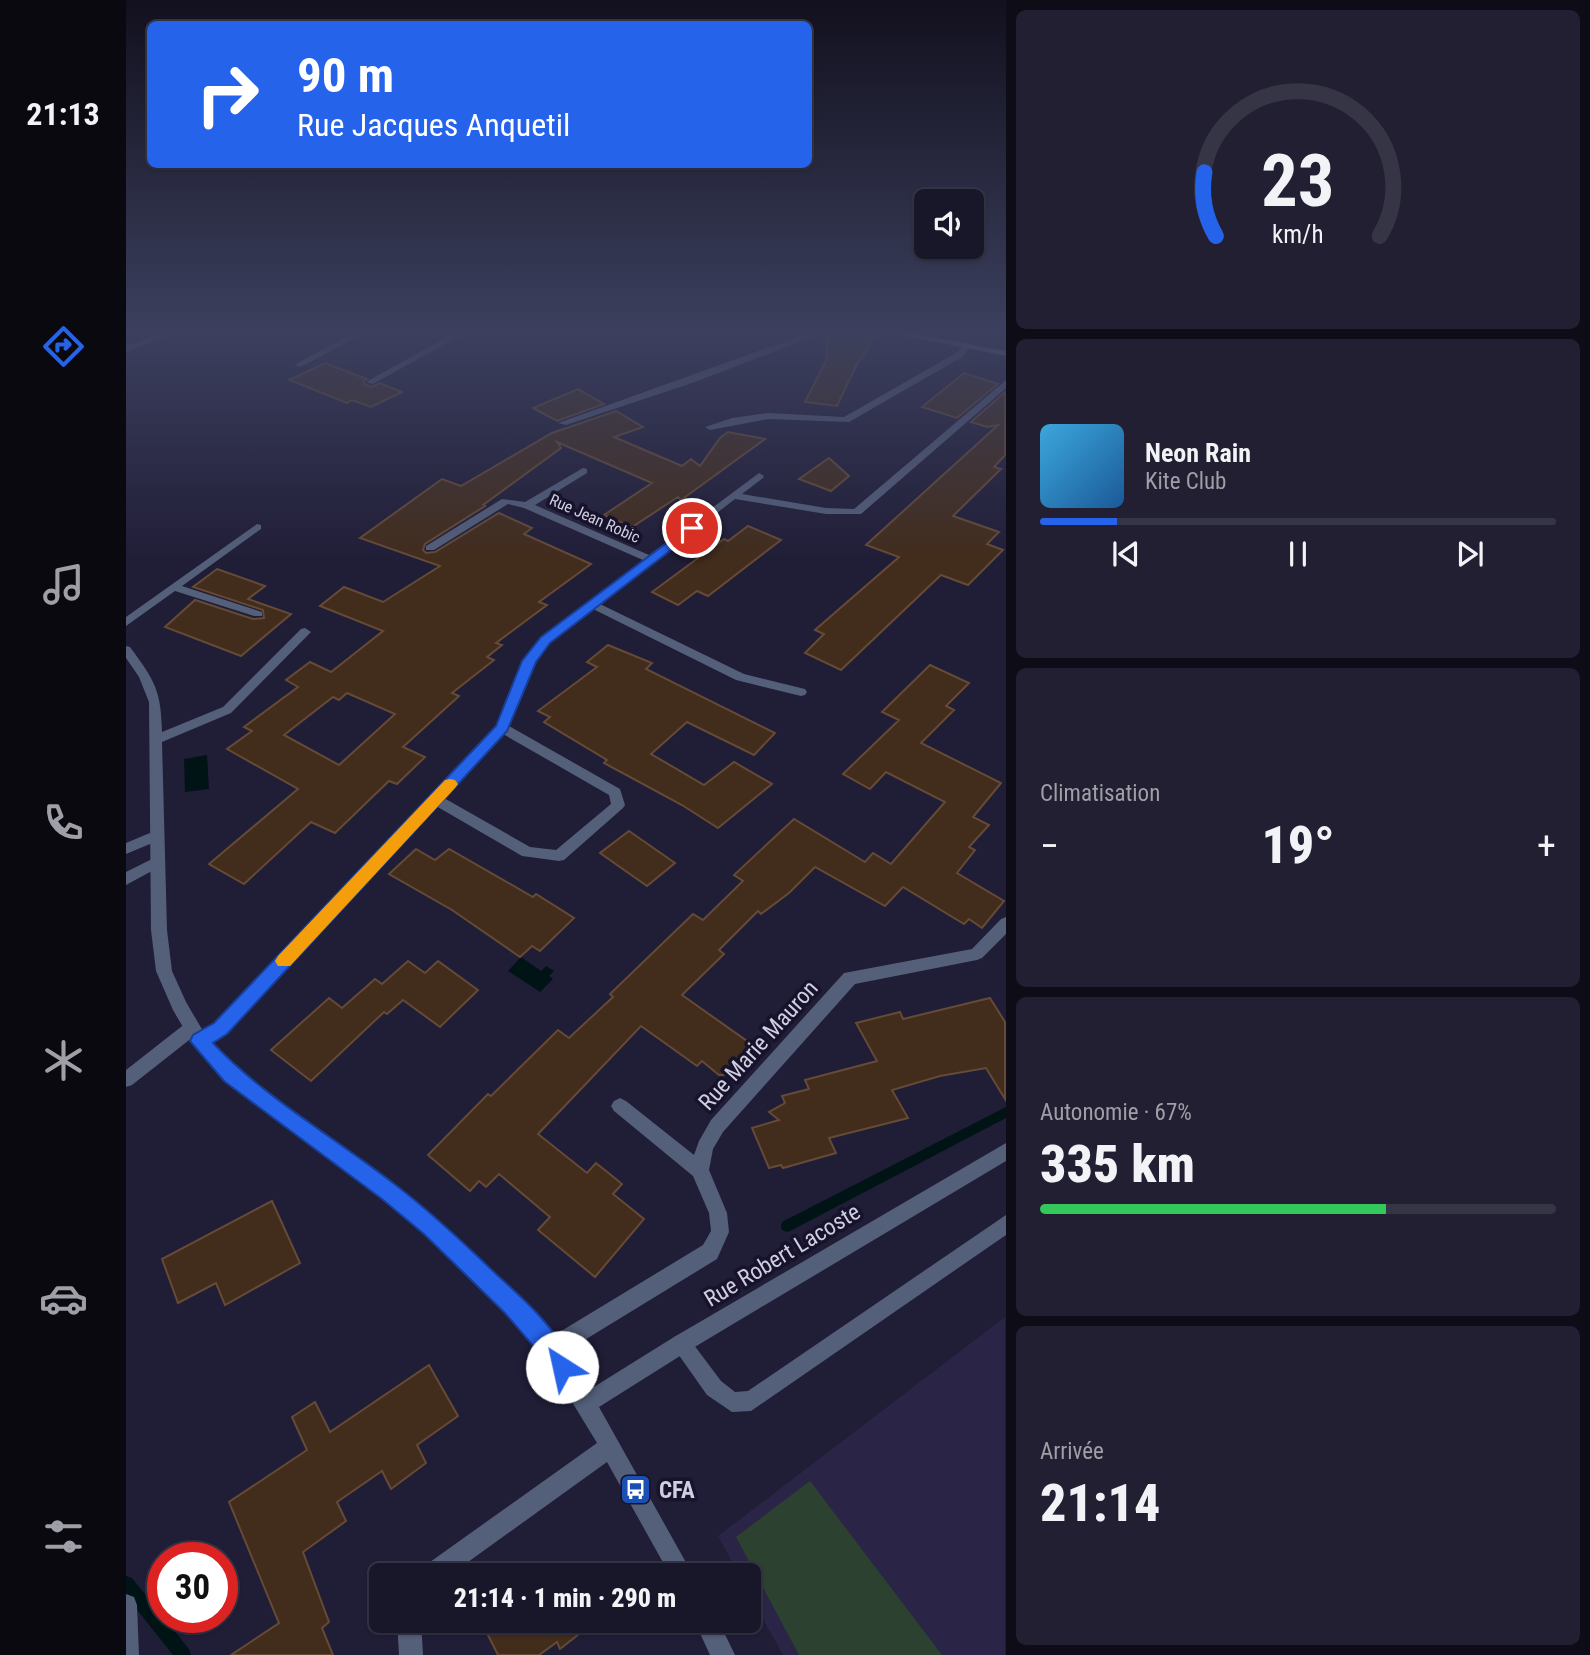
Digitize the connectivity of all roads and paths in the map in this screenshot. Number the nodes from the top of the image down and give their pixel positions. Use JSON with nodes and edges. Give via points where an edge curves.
{"nodes":[{"id":1,"x":613,"y":406,"type":"edge"},
{"id":2,"x":870,"y":406,"type":"edge"},
{"id":3,"x":979,"y":406,"type":"edge"},
{"id":4,"x":563,"y":423,"type":"dead end"},
{"id":5,"x":710,"y":427,"type":"dead end"},
{"id":6,"x":583,"y":471,"type":"dead end"},
{"id":7,"x":759,"y":476,"type":"dead end"},
{"id":8,"x":734,"y":496,"type":"junction"},
{"id":9,"x":527,"y":505,"type":"junction"},
{"id":10,"x":257,"y":527,"type":"dead end"},
{"id":11,"x":430,"y":548,"type":"dead end"},
{"id":12,"x":651,"y":559,"type":"junction"},
{"id":13,"x":173,"y":587,"type":"junction"},
{"id":14,"x":591,"y":604,"type":"junction"},
{"id":15,"x":258,"y":614,"type":"dead end"},
{"id":16,"x":126,"y":622,"type":"edge"},
{"id":17,"x":305,"y":632,"type":"dead end"},
{"id":18,"x":126,"y":650,"type":"edge"},
{"id":19,"x":800,"y":692,"type":"dead end"},
{"id":20,"x":502,"y":728,"type":"junction"},
{"id":21,"x":156,"y":740,"type":"junction"},
{"id":22,"x":436,"y":800,"type":"junction"},
{"id":23,"x":158,"y":835,"type":"junction"},
{"id":24,"x":126,"y":849,"type":"edge"},
{"id":25,"x":158,"y":861,"type":"junction"},
{"id":26,"x":126,"y":879,"type":"edge"},
{"id":27,"x":1006,"y":923,"type":"edge"},
{"id":28,"x":196,"y":1035,"type":"junction"},
{"id":29,"x":126,"y":1080,"type":"edge"},
{"id":30,"x":620,"y":1106,"type":"dead end"},
{"id":31,"x":1002,"y":1158,"type":"edge"},
{"id":32,"x":700,"y":1170,"type":"junction"},
{"id":33,"x":1006,"y":1224,"type":"edge"},
{"id":34,"x":681,"y":1344,"type":"junction"},
{"id":35,"x":551,"y":1349,"type":"junction"},
{"id":36,"x":586,"y":1404,"type":"junction"},
{"id":37,"x":611,"y":1446,"type":"junction"},
{"id":38,"x":448,"y":1563,"type":"edge"},
{"id":39,"x":675,"y":1563,"type":"edge"},
{"id":40,"x":126,"y":1605,"type":"edge"},
{"id":41,"x":410,"y":1633,"type":"edge"},
{"id":42,"x":712,"y":1633,"type":"edge"},
{"id":43,"x":127,"y":1655,"type":"edge"},
{"id":44,"x":411,"y":1655,"type":"edge"},
{"id":45,"x":723,"y":1655,"type":"edge"}],
"edges":[{"from":1,"to":4,"type":"street"},
{"from":2,"to":5,"type":"street","via":[[846,420],[757,418]]},
{"from":3,"to":8,"type":"street","via":[[858,512]]},
{"from":6,"to":9,"type":"street","name":"Rue Jean Robic"},
{"from":7,"to":8,"type":"street"},
{"from":8,"to":12,"type":"street"},
{"from":9,"to":11,"type":"street","name":"Rue Jean Robic","via":[[506,501]]},
{"from":9,"to":12,"type":"street","name":"Rue Jean Robic"},
{"from":10,"to":13,"type":"street"},
{"from":12,"to":14,"type":"street"},
{"from":13,"to":15,"type":"street"},
{"from":13,"to":16,"type":"street"},
{"from":14,"to":19,"type":"street","via":[[740,677]]},
{"from":14,"to":20,"type":"street","via":[[546,640],[529,661]]},
{"from":17,"to":21,"type":"street","via":[[227,710]]},
{"from":18,"to":21,"type":"street","via":[[145,676],[155,702]]},
{"from":20,"to":22,"type":"street"},
{"from":20,"to":22,"type":"street","via":[[615,792],[618,805],[559,856],[527,852]]},
{"from":21,"to":23,"type":"street"},
{"from":22,"to":28,"type":"street","via":[[220,1028]]},
{"from":23,"to":24,"type":"street"},
{"from":23,"to":25,"type":"street"},
{"from":25,"to":26,"type":"street"},
{"from":25,"to":28,"type":"street","via":[[164,971]]},
{"from":27,"to":32,"type":"street","name":"Rue Marie Mauron","via":[[977,954],[850,978],[717,1126],[705,1147]]},
{"from":28,"to":29,"type":"street"},
{"from":28,"to":35,"type":"street","via":[[231,1075],[431,1227],[513,1305]]},
{"from":30,"to":32,"type":"street"},
{"from":31,"to":34,"type":"street","name":"Rue Robert Lacoste"},
{"from":32,"to":35,"type":"street","via":[[718,1213],[720,1232],[710,1252]]},
{"from":33,"to":34,"type":"street","via":[[751,1401],[732,1402],[715,1388]]},
{"from":34,"to":36,"type":"street","name":"Rue Robert Lacoste"},
{"from":35,"to":36,"type":"street"},
{"from":36,"to":37,"type":"street"},
{"from":37,"to":38,"type":"street"},
{"from":37,"to":39,"type":"street"},
{"from":40,"to":43,"type":"street"},
{"from":41,"to":44,"type":"street"},
{"from":42,"to":45,"type":"street"}]}
